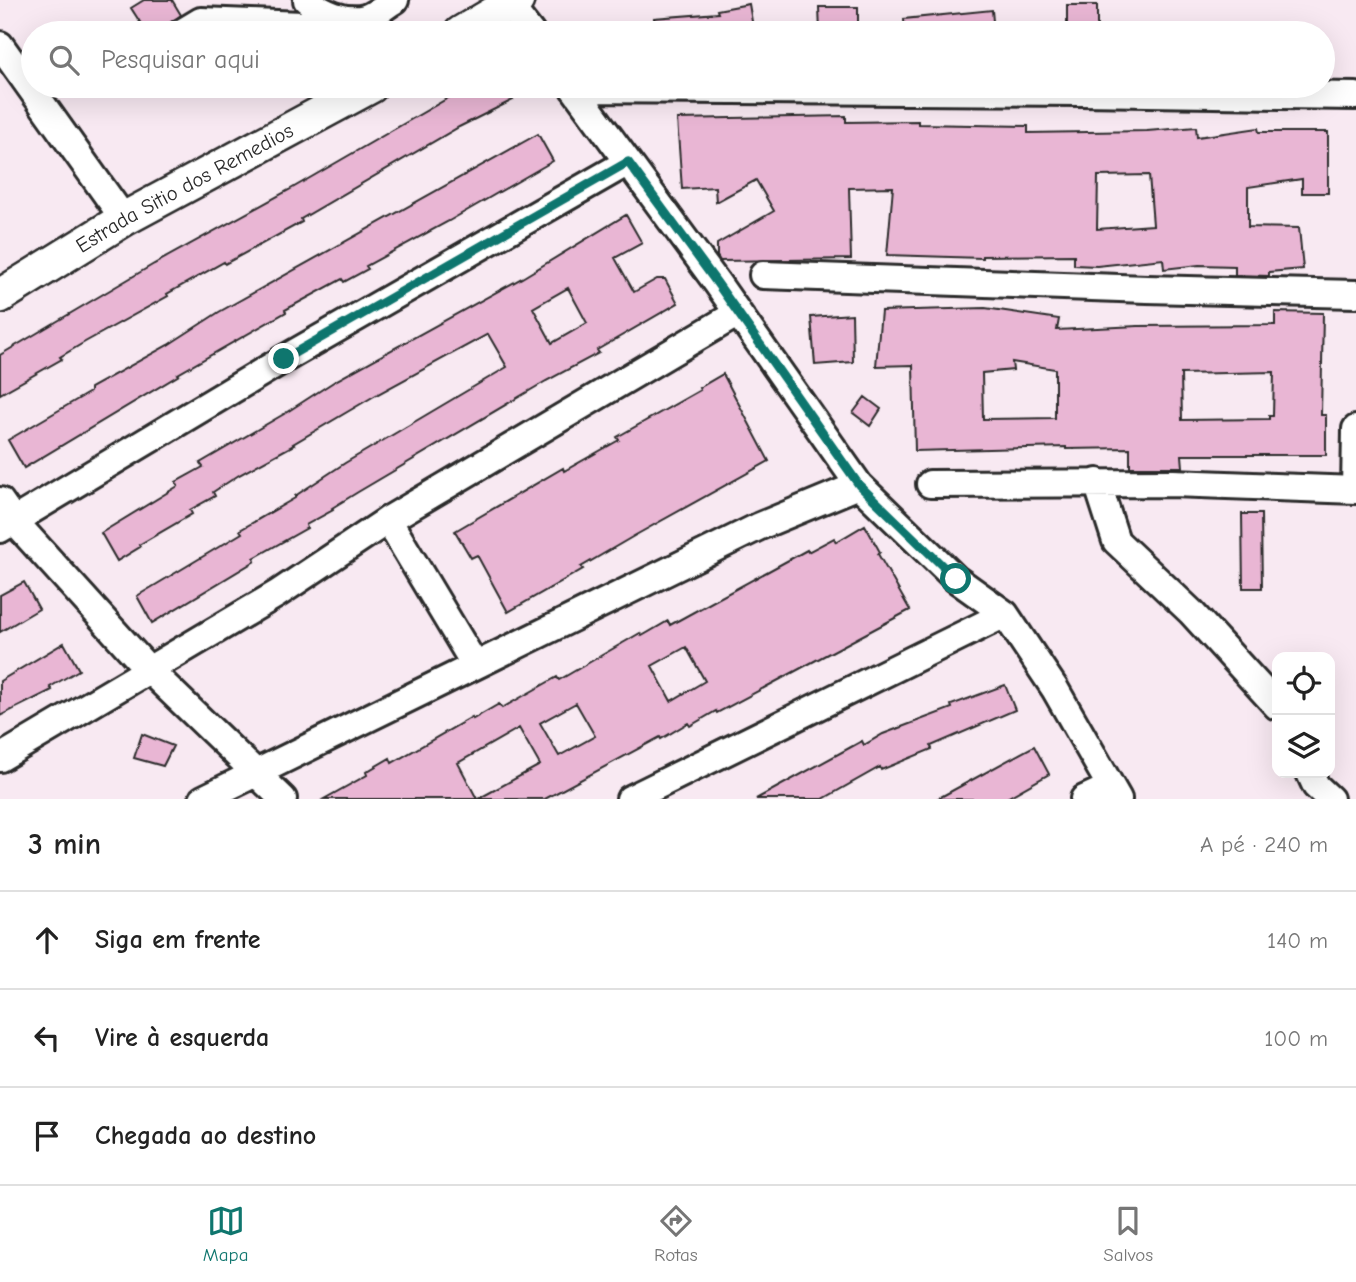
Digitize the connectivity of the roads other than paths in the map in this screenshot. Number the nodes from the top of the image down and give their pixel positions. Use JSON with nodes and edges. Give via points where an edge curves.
{"nodes":[{"id":1,"x":307,"y":0,"type":"edge"},
{"id":2,"x":395,"y":0,"type":"edge"},
{"id":3,"x":513,"y":2,"type":"edge"},
{"id":4,"x":347,"y":19,"type":"junction"},
{"id":5,"x":332,"y":21,"type":"edge"},
{"id":6,"x":481,"y":21,"type":"edge"},
{"id":7,"x":524,"y":21,"type":"edge"},
{"id":8,"x":0,"y":45,"type":"edge"},
{"id":9,"x":21,"y":67,"type":"edge"},
{"id":10,"x":1335,"y":96,"type":"edge"},
{"id":11,"x":1356,"y":96,"type":"edge"},
{"id":12,"x":47,"y":98,"type":"edge"},
{"id":13,"x":349,"y":98,"type":"edge"},
{"id":14,"x":580,"y":98,"type":"edge"},
{"id":15,"x":628,"y":162,"type":"junction"},
{"id":16,"x":124,"y":219,"type":"junction"},
{"id":17,"x":763,"y":275,"type":"dead end"},
{"id":18,"x":1356,"y":293,"type":"edge"},
{"id":19,"x":0,"y":296,"type":"edge"},
{"id":20,"x":738,"y":313,"type":"junction"},
{"id":21,"x":1356,"y":429,"type":"edge"},
{"id":22,"x":1097,"y":482,"type":"junction"},
{"id":23,"x":930,"y":484,"type":"dead end"},
{"id":24,"x":859,"y":485,"type":"junction"},
{"id":25,"x":1355,"y":490,"type":"edge"},
{"id":26,"x":4,"y":517,"type":"edge"},
{"id":27,"x":388,"y":520,"type":"junction"},
{"id":28,"x":1005,"y":614,"type":"junction"},
{"id":29,"x":475,"y":666,"type":"junction"},
{"id":30,"x":148,"y":669,"type":"junction"},
{"id":31,"x":1272,"y":701,"type":"edge"},
{"id":32,"x":0,"y":758,"type":"edge"},
{"id":33,"x":256,"y":773,"type":"junction"},
{"id":34,"x":1312,"y":778,"type":"edge"},
{"id":35,"x":1114,"y":793,"type":"edge"},
{"id":36,"x":203,"y":799,"type":"edge"},
{"id":37,"x":283,"y":799,"type":"edge"},
{"id":38,"x":630,"y":799,"type":"edge"},
{"id":39,"x":1084,"y":799,"type":"edge"},
{"id":40,"x":1330,"y":799,"type":"edge"}],
"edges":[{"from":1,"to":4,"type":"street","via":[[326,13]]},
{"from":2,"to":4,"type":"street","via":[[366,18]]},
{"from":3,"to":6,"type":"street"},
{"from":3,"to":7,"type":"street"},
{"from":4,"to":5,"type":"street"},
{"from":8,"to":9,"type":"street"},
{"from":10,"to":11,"type":"street"},
{"from":12,"to":16,"type":"street"},
{"from":13,"to":16,"type":"street","name":"Estrada Sitio dos Remedios"},
{"from":14,"to":15,"type":"street"},
{"from":15,"to":20,"type":"street"},
{"from":15,"to":26,"type":"street"},
{"from":16,"to":19,"type":"street","name":"Estrada Sitio dos Remedios"},
{"from":17,"to":18,"type":"street"},
{"from":20,"to":24,"type":"street"},
{"from":20,"to":27,"type":"street"},
{"from":21,"to":25,"type":"street"},
{"from":22,"to":23,"type":"street"},
{"from":22,"to":25,"type":"street"},
{"from":22,"to":31,"type":"street","via":[[1116,541],[1191,612]]},
{"from":24,"to":28,"type":"street","via":[[956,579]]},
{"from":24,"to":29,"type":"street","via":[[760,526]]},
{"from":26,"to":30,"type":"street"},
{"from":27,"to":29,"type":"street"},
{"from":27,"to":30,"type":"street","via":[[277,594]]},
{"from":28,"to":35,"type":"street","via":[[1055,688]]},
{"from":28,"to":38,"type":"street"},
{"from":29,"to":33,"type":"street"},
{"from":30,"to":32,"type":"street"},
{"from":30,"to":33,"type":"street"},
{"from":33,"to":36,"type":"street"},
{"from":33,"to":37,"type":"street"},
{"from":34,"to":40,"type":"street"},
{"from":35,"to":39,"type":"street"}]}
